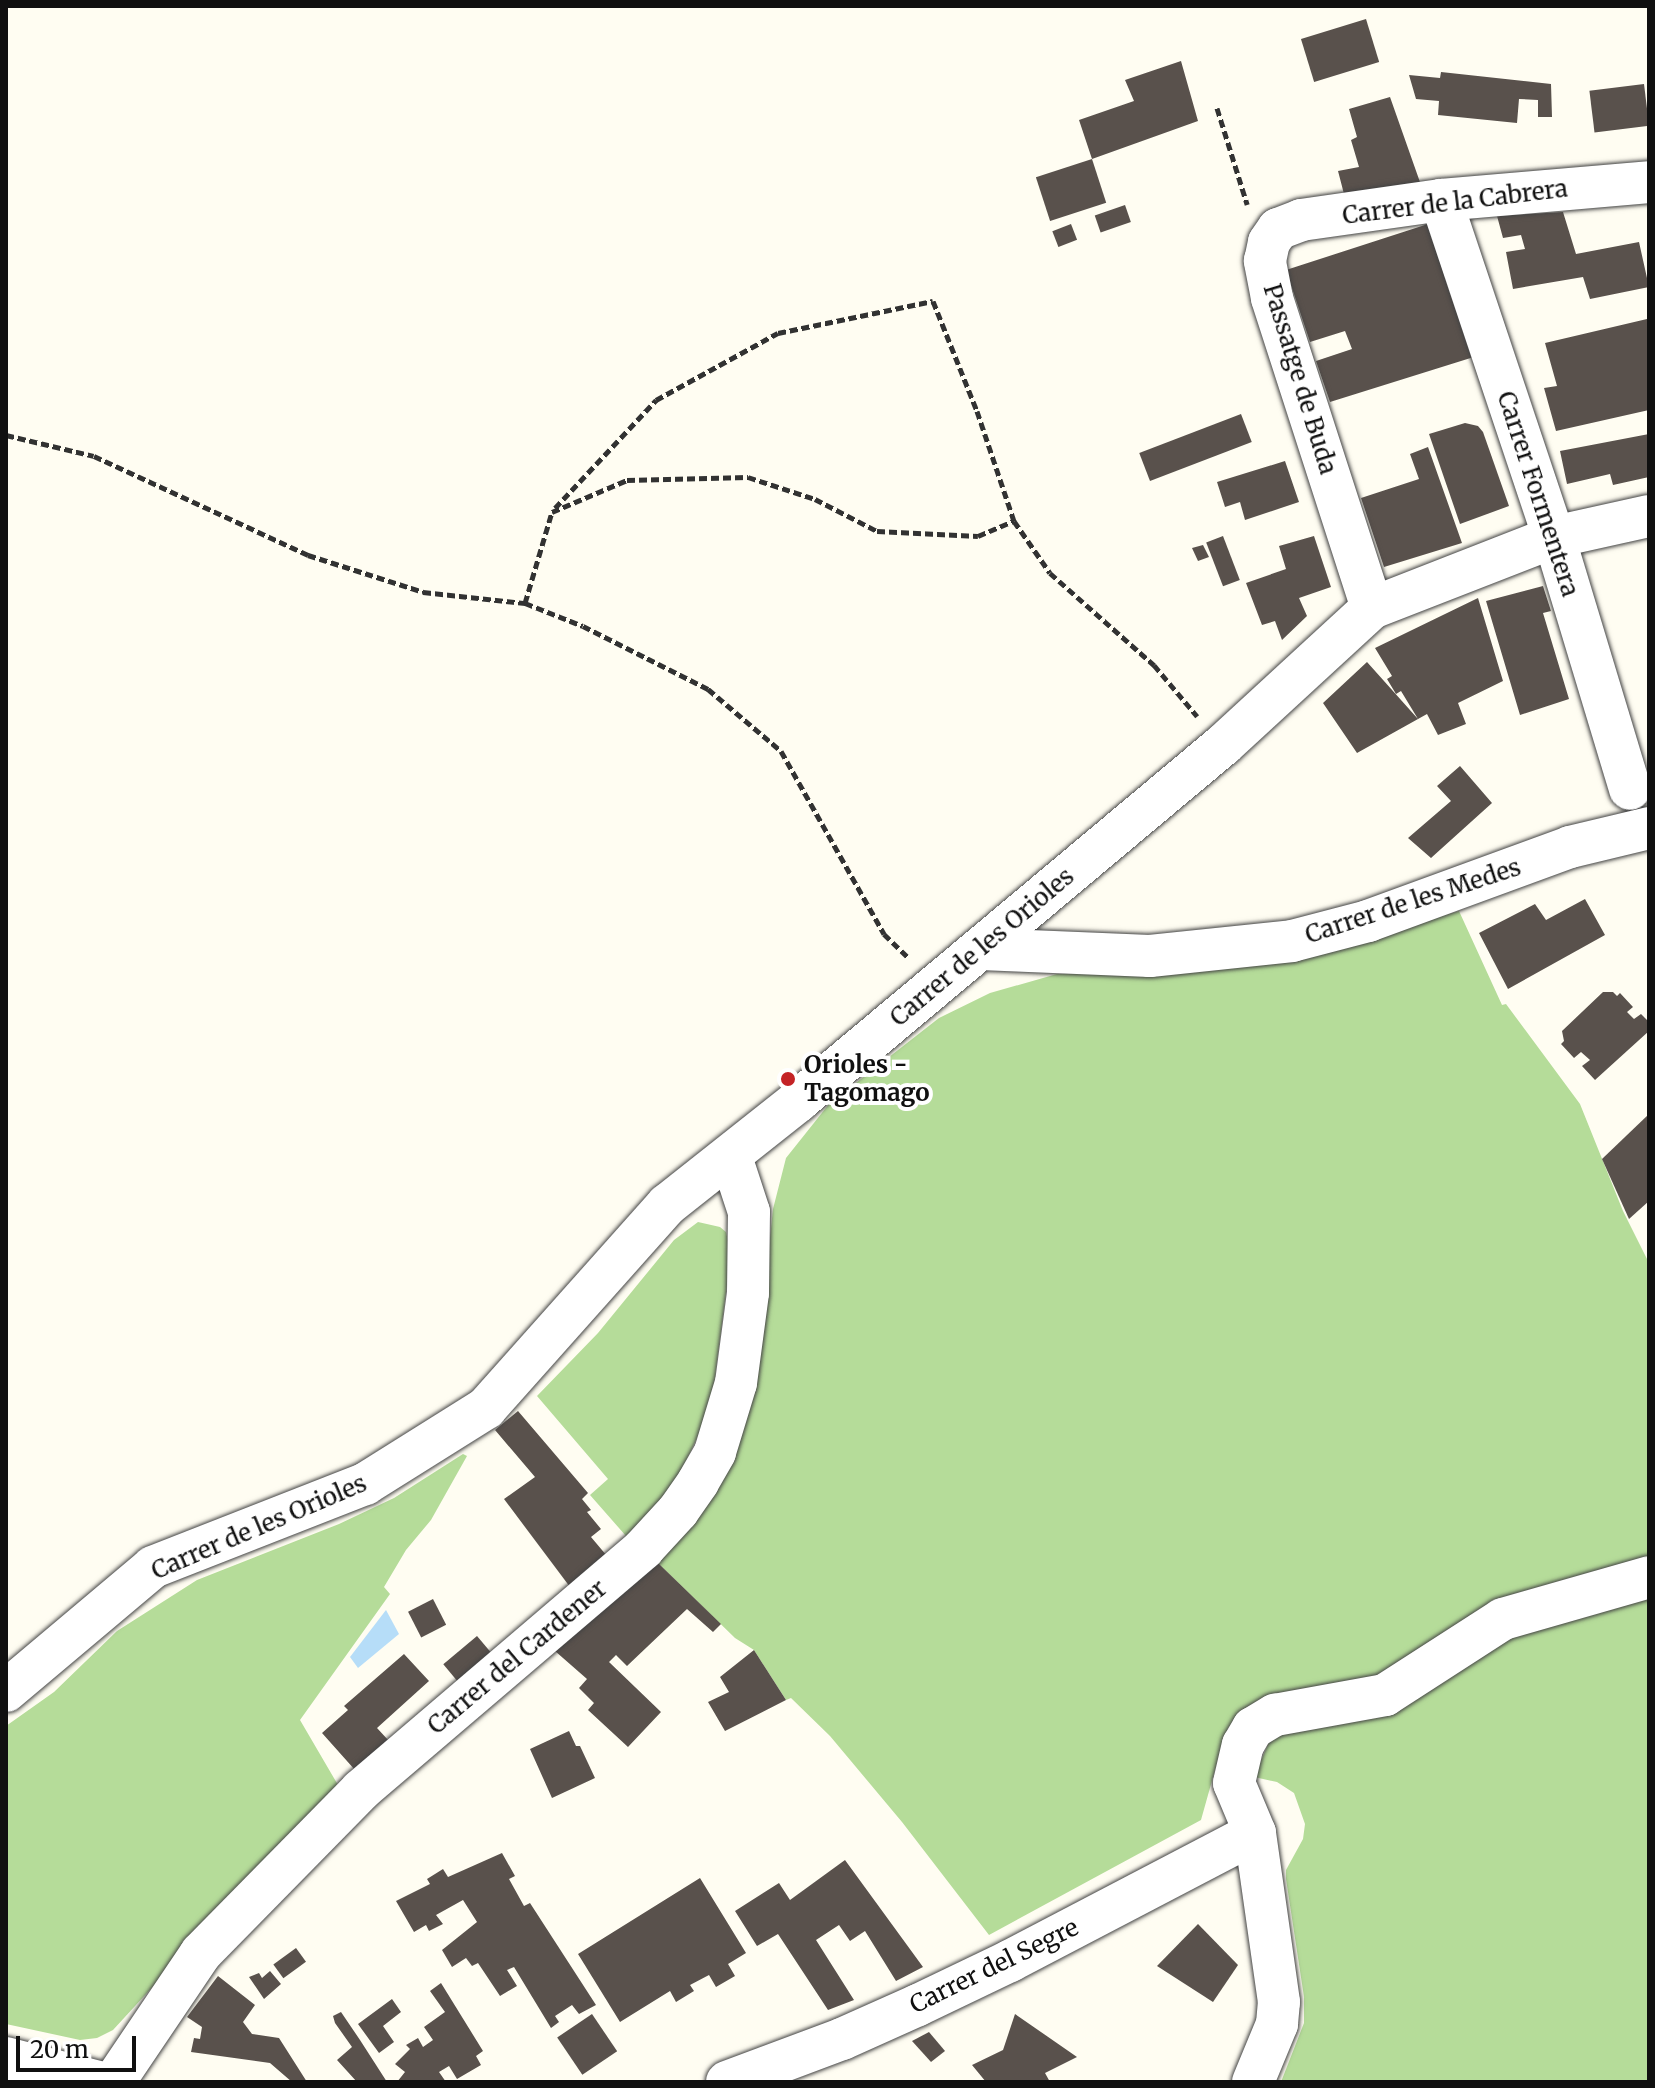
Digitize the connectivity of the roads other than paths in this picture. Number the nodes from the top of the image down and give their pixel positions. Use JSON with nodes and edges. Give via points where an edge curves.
{"nodes":[{"id":1,"x":1649,"y":182,"type":"edge"},
{"id":2,"x":1441,"y":200,"type":"junction"},
{"id":3,"x":1269,"y":242,"type":"joint"},
{"id":4,"x":1649,"y":516,"type":"edge"},
{"id":5,"x":1554,"y":537,"type":"junction"},
{"id":6,"x":1372,"y":608,"type":"junction"},
{"id":7,"x":1642,"y":823,"type":"edge"},
{"id":8,"x":981,"y":949,"type":"junction"},
{"id":9,"x":731,"y":1157,"type":"junction"},
{"id":10,"x":1649,"y":1577,"type":"edge"},
{"id":11,"x":6,"y":1691,"type":"edge"},
{"id":12,"x":1255,"y":1833,"type":"junction"},
{"id":13,"x":6,"y":2058,"type":"edge"},
{"id":14,"x":99,"y":2082,"type":"edge"},
{"id":15,"x":114,"y":2082,"type":"edge"},
{"id":16,"x":727,"y":2082,"type":"edge"},
{"id":17,"x":1253,"y":2082,"type":"edge"}],
"edges":[{"from":1,"to":2,"type":"street","name":"Carrer de la Cabrera"},
{"from":2,"to":3,"type":"street","name":"Carrer de la Cabrera","via":[[1301,220],[1278,229]]},
{"from":2,"to":5,"type":"street","name":"Carrer Formentera"},
{"from":3,"to":6,"type":"street","name":"Passatge de Buda","via":[[1265,261],[1272,298]]},
{"from":4,"to":5,"type":"street","name":"Carrer de les Orioles"},
{"from":5,"to":6,"type":"street","name":"Carrer de les Orioles"},
{"from":5,"to":7,"type":"street","name":"Carrer Formentera"},
{"from":6,"to":8,"type":"street","name":"Carrer de les Orioles","via":[[1223,745]]},
{"from":7,"to":8,"type":"street","name":"Carrer de les Medes","via":[[1368,921],[1292,941],[1150,956]]},
{"from":8,"to":9,"type":"street","name":"Carrer de les Orioles"},
{"from":9,"to":11,"type":"street","name":"Carrer de les Orioles","via":[[667,1205],[486,1408],[365,1484],[153,1567]]},
{"from":9,"to":15,"type":"street","name":"Carrer del Cardener","via":[[749,1212],[748,1293],[733,1395],[715,1452],[698,1482],[643,1549],[361,1790],[201,1953]]},
{"from":10,"to":12,"type":"street","via":[[1503,1619],[1385,1695],[1275,1715],[1253,1728],[1234,1783]]},
{"from":12,"to":16,"type":"street","name":"Carrer del Segre","via":[[957,1986],[842,2039]]},
{"from":12,"to":17,"type":"street","via":[[1279,2002],[1277,2024]]},
{"from":13,"to":14,"type":"street"}]}
